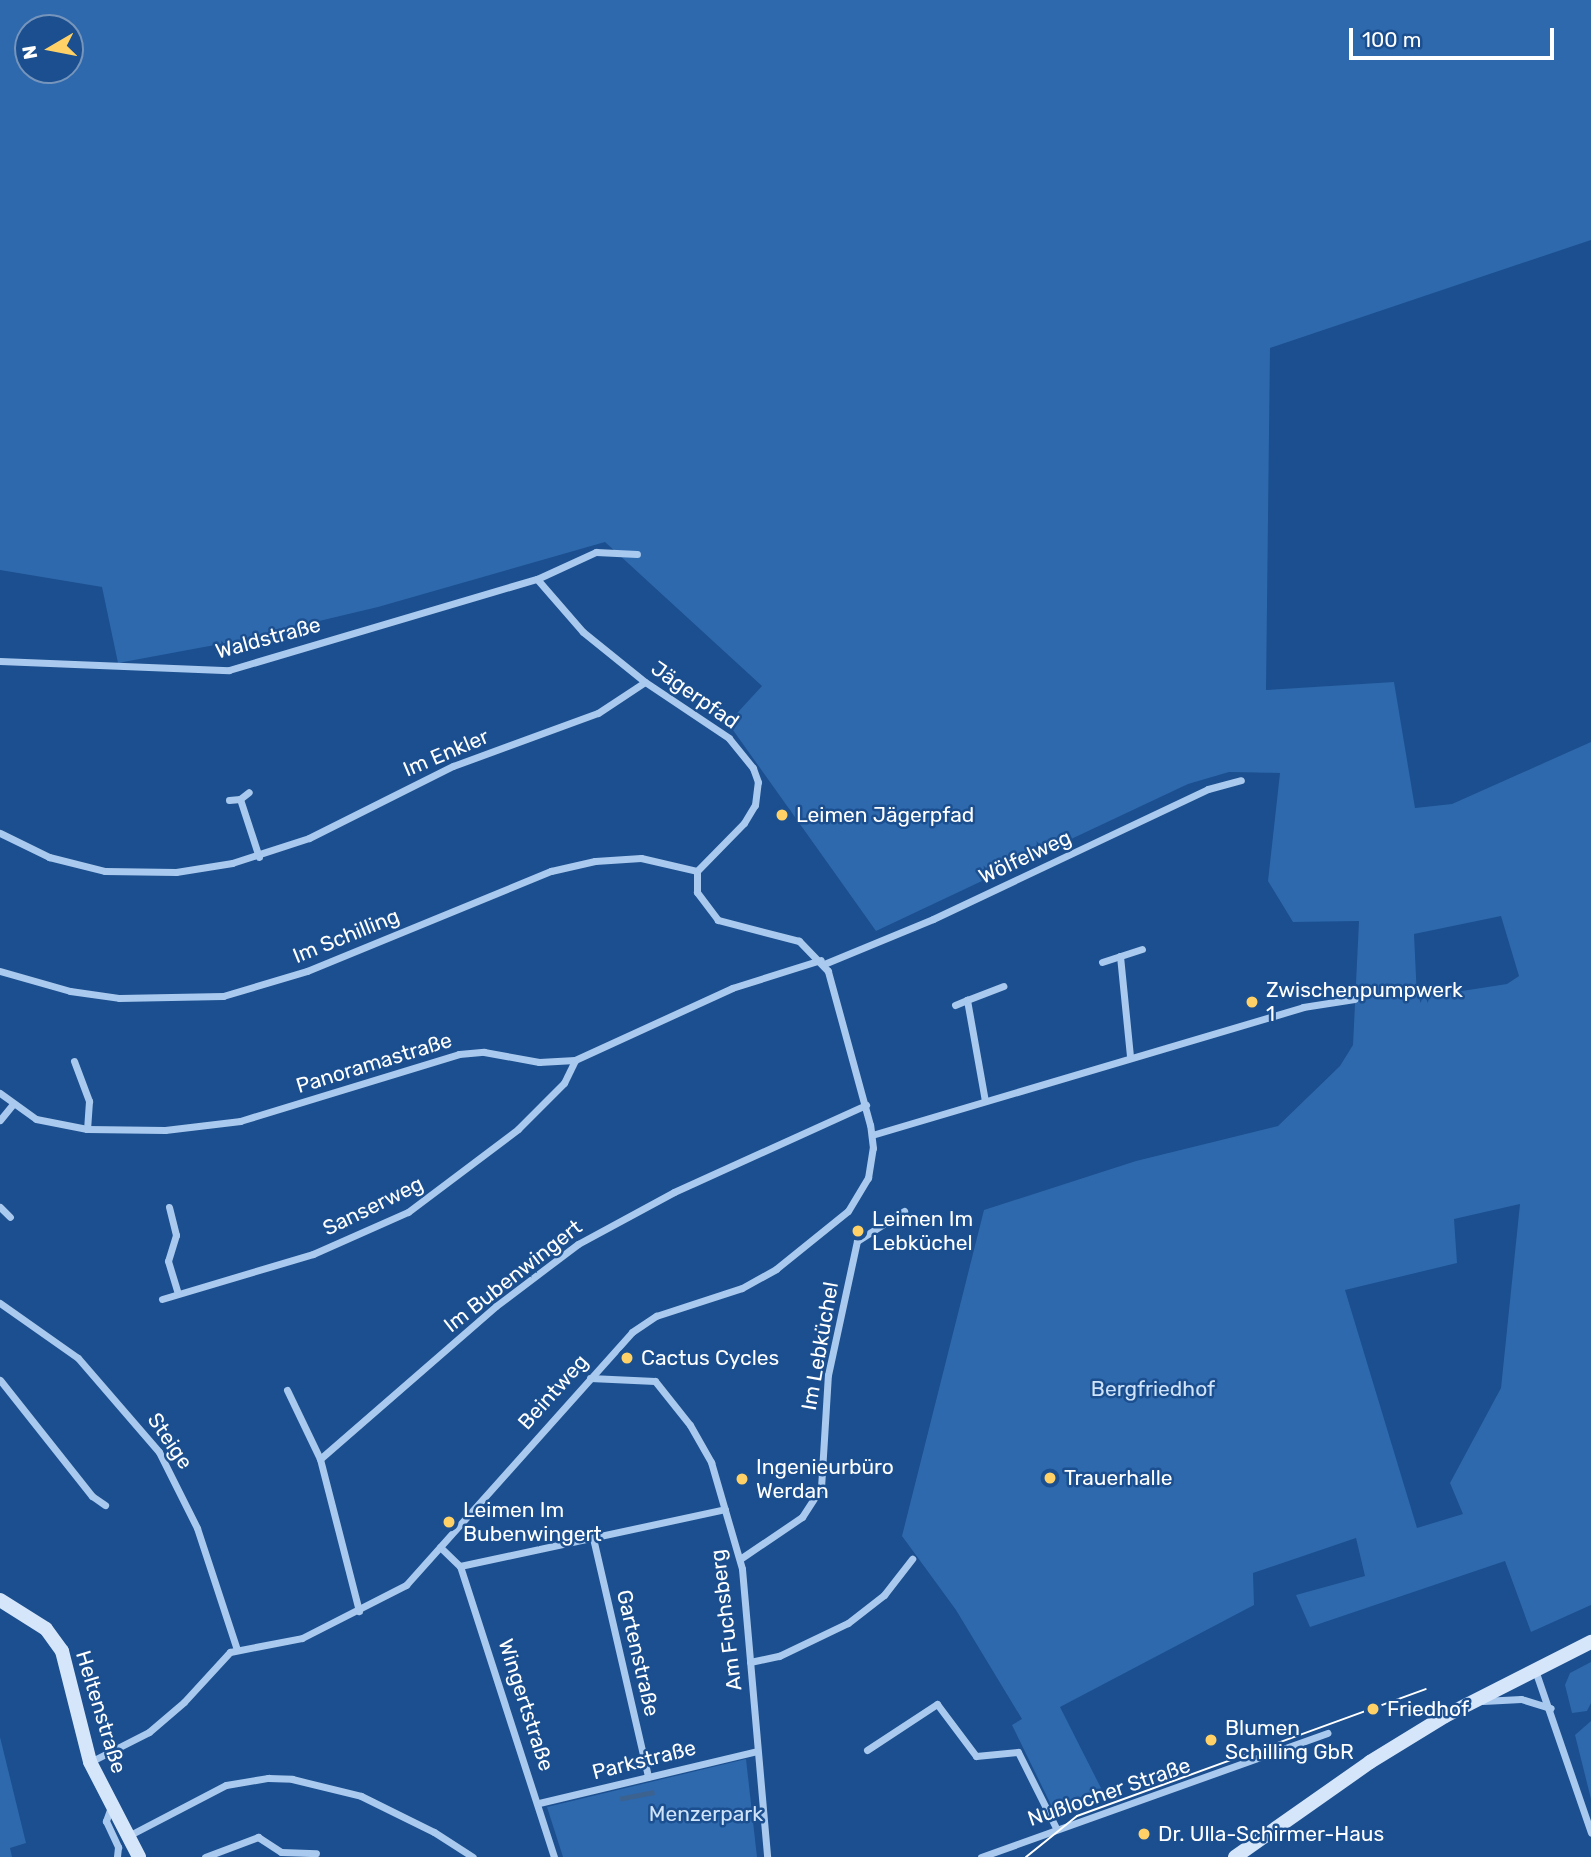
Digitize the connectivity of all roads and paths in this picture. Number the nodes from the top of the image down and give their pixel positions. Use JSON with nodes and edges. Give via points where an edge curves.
{"nodes":[{"id":1,"x":637,"y":554,"type":"dead end"},
{"id":2,"x":537,"y":579,"type":"junction"},
{"id":3,"x":0,"y":661,"type":"edge"},
{"id":4,"x":645,"y":682,"type":"junction"},
{"id":5,"x":1241,"y":780,"type":"dead end"},
{"id":6,"x":249,"y":792,"type":"dead end"},
{"id":7,"x":240,"y":799,"type":"junction"},
{"id":8,"x":229,"y":800,"type":"dead end"},
{"id":9,"x":0,"y":833,"type":"edge"},
{"id":10,"x":259,"y":857,"type":"junction"},
{"id":11,"x":697,"y":871,"type":"junction"},
{"id":12,"x":1142,"y":950,"type":"dead end"},
{"id":13,"x":1120,"y":956,"type":"junction"},
{"id":14,"x":822,"y":962,"type":"junction"},
{"id":15,"x":1102,"y":962,"type":"dead end"},
{"id":16,"x":0,"y":971,"type":"edge"},
{"id":17,"x":1003,"y":986,"type":"dead end"},
{"id":18,"x":1354,"y":999,"type":"dead end"},
{"id":19,"x":967,"y":1000,"type":"junction"},
{"id":20,"x":955,"y":1005,"type":"dead end"},
{"id":21,"x":1130,"y":1056,"type":"junction"},
{"id":22,"x":74,"y":1060,"type":"dead end"},
{"id":23,"x":575,"y":1060,"type":"junction"},
{"id":24,"x":0,"y":1093,"type":"edge"},
{"id":25,"x":985,"y":1101,"type":"junction"},
{"id":26,"x":13,"y":1104,"type":"junction"},
{"id":27,"x":866,"y":1105,"type":"junction"},
{"id":28,"x":0,"y":1120,"type":"edge"},
{"id":29,"x":87,"y":1129,"type":"junction"},
{"id":30,"x":872,"y":1135,"type":"junction"},
{"id":31,"x":0,"y":1208,"type":"edge"},
{"id":32,"x":169,"y":1208,"type":"dead end"},
{"id":33,"x":904,"y":1211,"type":"dead end"},
{"id":34,"x":9,"y":1217,"type":"dead end"},
{"id":35,"x":178,"y":1294,"type":"junction"},
{"id":36,"x":162,"y":1299,"type":"dead end"},
{"id":37,"x":0,"y":1303,"type":"edge"},
{"id":38,"x":590,"y":1378,"type":"junction"},
{"id":39,"x":0,"y":1380,"type":"edge"},
{"id":40,"x":287,"y":1390,"type":"dead end"},
{"id":41,"x":320,"y":1459,"type":"junction"},
{"id":42,"x":105,"y":1505,"type":"dead end"},
{"id":43,"x":725,"y":1510,"type":"junction"},
{"id":44,"x":593,"y":1538,"type":"junction"},
{"id":45,"x":440,"y":1547,"type":"junction"},
{"id":46,"x":740,"y":1559,"type":"junction"},
{"id":47,"x":912,"y":1559,"type":"dead end"},
{"id":48,"x":460,"y":1566,"type":"junction"},
{"id":49,"x":0,"y":1600,"type":"edge"},
{"id":50,"x":359,"y":1611,"type":"junction"},
{"id":51,"x":1591,"y":1642,"type":"edge"},
{"id":52,"x":237,"y":1650,"type":"junction"},
{"id":53,"x":750,"y":1662,"type":"junction"},
{"id":54,"x":1534,"y":1669,"type":"junction"},
{"id":55,"x":1472,"y":1702,"type":"junction"},
{"id":56,"x":1551,"y":1708,"type":"junction"},
{"id":57,"x":1328,"y":1733,"type":"dead end"},
{"id":58,"x":867,"y":1750,"type":"dead end"},
{"id":59,"x":757,"y":1751,"type":"junction"},
{"id":60,"x":89,"y":1762,"type":"junction"},
{"id":61,"x":648,"y":1777,"type":"junction"},
{"id":62,"x":539,"y":1803,"type":"junction"},
{"id":63,"x":111,"y":1807,"type":"junction"},
{"id":64,"x":1056,"y":1828,"type":"junction"},
{"id":65,"x":1591,"y":1833,"type":"edge"},
{"id":66,"x":128,"y":1837,"type":"junction"},
{"id":67,"x":1006,"y":1848,"type":"junction"},
{"id":68,"x":316,"y":1853,"type":"dead end"},
{"id":69,"x":117,"y":1857,"type":"edge"},
{"id":70,"x":139,"y":1857,"type":"edge"},
{"id":71,"x":205,"y":1857,"type":"edge"},
{"id":72,"x":473,"y":1857,"type":"edge"},
{"id":73,"x":554,"y":1857,"type":"edge"},
{"id":74,"x":767,"y":1857,"type":"edge"},
{"id":75,"x":981,"y":1857,"type":"edge"},
{"id":76,"x":1010,"y":1857,"type":"edge"},
{"id":77,"x":1235,"y":1857,"type":"edge"}],
"edges":[{"from":1,"to":2,"type":"street","via":[[599,551]]},
{"from":2,"to":3,"type":"street","name":"Waldstraße","via":[[229,670]]},
{"from":2,"to":4,"type":"street","name":"Jägerpfad","via":[[583,632]]},
{"from":4,"to":10,"type":"street","name":"Im Enkler","via":[[598,713],[453,766],[309,838]]},
{"from":4,"to":11,"type":"street","name":"Jägerpfad","via":[[729,738],[757,776],[757,797],[748,817]]},
{"from":5,"to":14,"type":"street","name":"Wölfelweg","via":[[1208,789],[933,919]]},
{"from":6,"to":7,"type":"street"},
{"from":7,"to":8,"type":"street"},
{"from":7,"to":10,"type":"street"},
{"from":9,"to":10,"type":"street","name":"Im Enkler","via":[[49,857],[105,871],[176,872]]},
{"from":11,"to":14,"type":"street","via":[[699,898],[718,920],[795,939]]},
{"from":11,"to":16,"type":"street","name":"Im Schilling","via":[[641,858],[595,861],[551,871],[307,971],[223,996],[119,998],[70,991]]},
{"from":12,"to":13,"type":"street"},
{"from":13,"to":15,"type":"street"},
{"from":13,"to":21,"type":"street"},
{"from":14,"to":23,"type":"street","name":"Panoramastraße","via":[[732,988]]},
{"from":14,"to":27,"type":"street","name":"Beintweg","via":[[840,1002]]},
{"from":17,"to":19,"type":"street"},
{"from":18,"to":21,"type":"street","via":[[1310,1005]]},
{"from":19,"to":20,"type":"street"},
{"from":19,"to":25,"type":"street"},
{"from":21,"to":25,"type":"street"},
{"from":22,"to":29,"type":"street","via":[[89,1101]]},
{"from":23,"to":29,"type":"street","name":"Panoramastraße","via":[[540,1062],[470,1052],[240,1121],[165,1130]]},
{"from":23,"to":35,"type":"street","name":"Sanserweg","via":[[564,1083],[518,1129],[408,1212],[313,1254]]},
{"from":24,"to":26,"type":"street","name":"Panoramastraße"},
{"from":25,"to":30,"type":"street"},
{"from":26,"to":28,"type":"street"},
{"from":26,"to":29,"type":"street","name":"Panoramastraße","via":[[43,1121]]},
{"from":27,"to":30,"type":"street","name":"Beintweg"},
{"from":27,"to":41,"type":"street","name":"Im Bubenwingert","via":[[674,1192],[578,1244],[496,1306]]},
{"from":30,"to":38,"type":"street","name":"Beintweg","via":[[868,1178],[848,1210],[758,1280],[644,1323]]},
{"from":31,"to":34,"type":"street"},
{"from":32,"to":35,"type":"street","via":[[176,1235],[168,1261]]},
{"from":33,"to":46,"type":"street","name":"Im Lebküchel","via":[[857,1241],[828,1375],[821,1488],[802,1517]]},
{"from":35,"to":36,"type":"street","name":"Sanserweg"},
{"from":37,"to":52,"type":"street","name":"Steige","via":[[78,1358],[159,1452],[197,1528]]},
{"from":38,"to":43,"type":"street","name":"Am Fuchsberg","via":[[647,1378],[659,1384],[708,1454]]},
{"from":38,"to":45,"type":"street","name":"Beintweg"},
{"from":39,"to":42,"type":"street","via":[[92,1496]]},
{"from":40,"to":41,"type":"street"},
{"from":41,"to":50,"type":"street"},
{"from":43,"to":44,"type":"street"},
{"from":43,"to":46,"type":"street","name":"Am Fuchsberg"},
{"from":44,"to":48,"type":"street"},
{"from":44,"to":61,"type":"street","name":"Gartenstraße"},
{"from":45,"to":48,"type":"street"},
{"from":45,"to":50,"type":"street","name":"Beintweg","via":[[406,1585]]},
{"from":46,"to":53,"type":"street","name":"Am Fuchsberg"},
{"from":47,"to":53,"type":"street","via":[[884,1595],[848,1623],[779,1656]]},
{"from":48,"to":62,"type":"street","name":"Wingertstraße"},
{"from":49,"to":60,"type":"main road","name":"Heltenstraße","via":[[37,1623],[57,1643]]},
{"from":50,"to":52,"type":"street","name":"Beintweg","via":[[297,1640]]},
{"from":51,"to":54,"type":"main road"},
{"from":52,"to":60,"type":"street","name":"Beintweg","via":[[220,1659],[184,1702],[137,1741]]},
{"from":53,"to":59,"type":"street","name":"Am Fuchsberg"},
{"from":54,"to":55,"type":"main road"},
{"from":54,"to":56,"type":"street"},
{"from":55,"to":56,"type":"street","via":[[1521,1699]]},
{"from":55,"to":77,"type":"main road","via":[[1370,1762]]},
{"from":56,"to":65,"type":"street"},
{"from":57,"to":64,"type":"street","name":"Nußlocher Straße"},
{"from":58,"to":64,"type":"street","via":[[937,1704],[976,1756],[1018,1752]]},
{"from":59,"to":61,"type":"street","name":"Parkstraße"},
{"from":59,"to":74,"type":"street","name":"Am Fuchsberg"},
{"from":60,"to":63,"type":"main road","name":"Heltenstraße"},
{"from":61,"to":62,"type":"street","name":"Parkstraße"},
{"from":62,"to":73,"type":"street","name":"Wingertstraße"},
{"from":63,"to":66,"type":"main road","name":"Heltenstraße"},
{"from":63,"to":69,"type":"street","via":[[106,1821]]},
{"from":64,"to":67,"type":"street","name":"Nußlocher Straße"},
{"from":66,"to":70,"type":"main road","name":"Heltenstraße"},
{"from":66,"to":72,"type":"street","via":[[226,1785],[281,1778],[361,1796]]},
{"from":67,"to":75,"type":"street","name":"Nußlocher Straße"},
{"from":67,"to":76,"type":"street"},
{"from":68,"to":71,"type":"street","via":[[281,1852],[258,1837]]}]}
